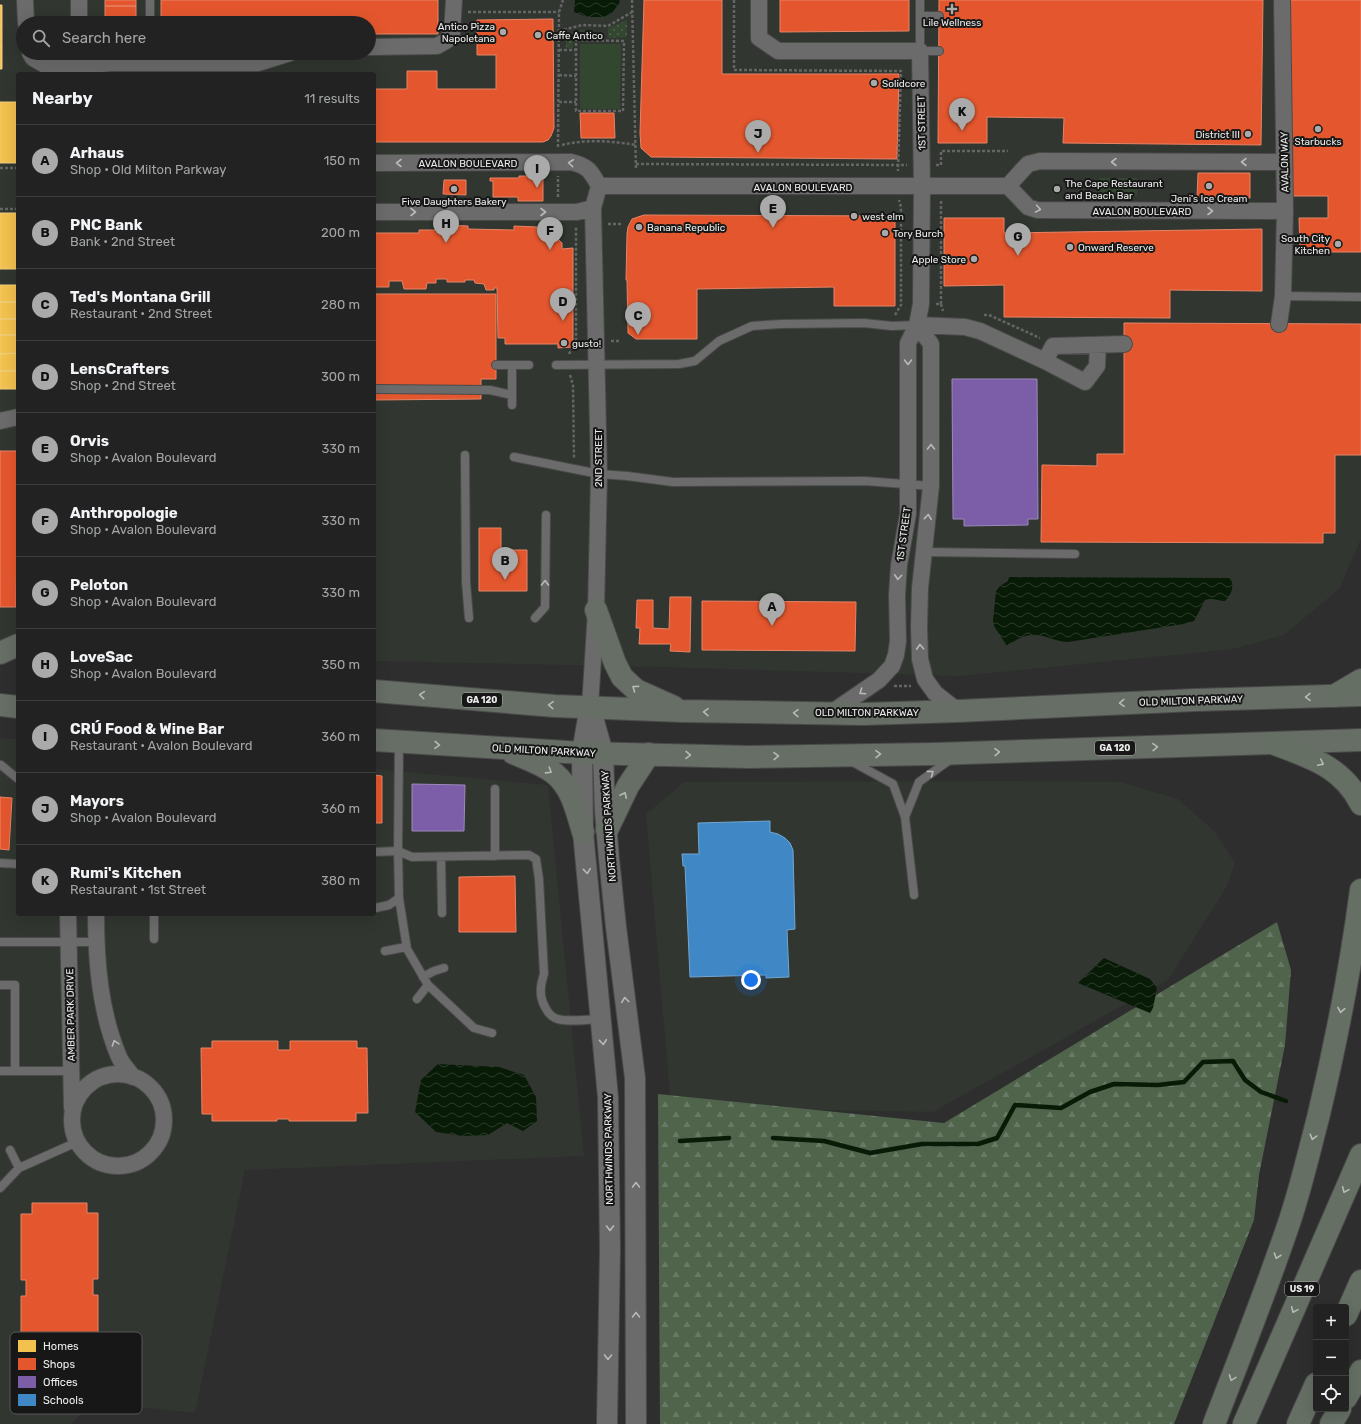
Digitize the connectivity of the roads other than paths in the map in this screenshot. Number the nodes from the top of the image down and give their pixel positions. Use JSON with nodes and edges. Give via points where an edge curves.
{"nodes":[{"id":1,"x":25,"y":0,"type":"edge"},
{"id":2,"x":79,"y":0,"type":"edge"},
{"id":3,"x":150,"y":0,"type":"edge"},
{"id":4,"x":759,"y":0,"type":"edge"},
{"id":5,"x":920,"y":0,"type":"edge"},
{"id":6,"x":1282,"y":0,"type":"edge"},
{"id":7,"x":454,"y":6,"type":"edge"},
{"id":8,"x":26,"y":16,"type":"edge"},
{"id":9,"x":79,"y":16,"type":"edge"},
{"id":10,"x":150,"y":16,"type":"edge"},
{"id":11,"x":920,"y":16,"type":"junction"},
{"id":12,"x":939,"y":16,"type":"dead end"},
{"id":13,"x":376,"y":47,"type":"edge"},
{"id":14,"x":939,"y":51,"type":"dead end"},
{"id":15,"x":920,"y":52,"type":"junction"},
{"id":16,"x":36,"y":60,"type":"edge"},
{"id":17,"x":134,"y":60,"type":"edge"},
{"id":18,"x":208,"y":60,"type":"edge"},
{"id":19,"x":268,"y":60,"type":"edge"},
{"id":20,"x":77,"y":65,"type":"edge"},
{"id":21,"x":1283,"y":162,"type":"junction"},
{"id":22,"x":376,"y":163,"type":"edge"},
{"id":23,"x":598,"y":186,"type":"junction"},
{"id":24,"x":922,"y":186,"type":"junction"},
{"id":25,"x":1008,"y":186,"type":"junction"},
{"id":26,"x":593,"y":208,"type":"junction"},
{"id":27,"x":1285,"y":211,"type":"junction"},
{"id":28,"x":376,"y":212,"type":"edge"},
{"id":29,"x":1283,"y":296,"type":"junction"},
{"id":30,"x":1361,"y":297,"type":"edge"},
{"id":31,"x":1279,"y":324,"type":"dead end"},
{"id":32,"x":917,"y":325,"type":"junction"},
{"id":33,"x":1124,"y":344,"type":"dead end"},
{"id":34,"x":1098,"y":345,"type":"junction"},
{"id":35,"x":1046,"y":361,"type":"junction"},
{"id":36,"x":496,"y":365,"type":"dead end"},
{"id":37,"x":529,"y":365,"type":"dead end"},
{"id":38,"x":556,"y":365,"type":"dead end"},
{"id":39,"x":512,"y":366,"type":"junction"},
{"id":40,"x":597,"y":366,"type":"junction"},
{"id":41,"x":376,"y":389,"type":"edge"},
{"id":42,"x":512,"y":395,"type":"junction"},
{"id":43,"x":512,"y":405,"type":"dead end"},
{"id":44,"x":16,"y":417,"type":"edge"},
{"id":45,"x":0,"y":421,"type":"edge"},
{"id":46,"x":465,"y":455,"type":"dead end"},
{"id":47,"x":514,"y":457,"type":"dead end"},
{"id":48,"x":599,"y":474,"type":"junction"},
{"id":49,"x":907,"y":483,"type":"junction"},
{"id":50,"x":931,"y":486,"type":"junction"},
{"id":51,"x":546,"y":515,"type":"dead end"},
{"id":52,"x":924,"y":552,"type":"junction"},
{"id":53,"x":1075,"y":554,"type":"dead end"},
{"id":54,"x":596,"y":610,"type":"junction"},
{"id":55,"x":469,"y":618,"type":"dead end"},
{"id":56,"x":535,"y":618,"type":"dead end"},
{"id":57,"x":16,"y":646,"type":"edge"},
{"id":58,"x":0,"y":653,"type":"edge"},
{"id":59,"x":0,"y":661,"type":"edge"},
{"id":60,"x":16,"y":662,"type":"edge"},
{"id":61,"x":1361,"y":680,"type":"edge"},
{"id":62,"x":376,"y":691,"type":"edge"},
{"id":63,"x":1361,"y":695,"type":"edge"},
{"id":64,"x":1334,"y":696,"type":"junction"},
{"id":65,"x":0,"y":705,"type":"edge"},
{"id":66,"x":16,"y":707,"type":"edge"},
{"id":67,"x":590,"y":708,"type":"junction"},
{"id":68,"x":682,"y":711,"type":"junction"},
{"id":69,"x":958,"y":711,"type":"junction"},
{"id":70,"x":831,"y":713,"type":"junction"},
{"id":71,"x":376,"y":740,"type":"edge"},
{"id":72,"x":1361,"y":740,"type":"edge"},
{"id":73,"x":398,"y":742,"type":"junction"},
{"id":74,"x":1272,"y":743,"type":"junction"},
{"id":75,"x":501,"y":748,"type":"junction"},
{"id":76,"x":592,"y":753,"type":"junction"},
{"id":77,"x":958,"y":753,"type":"junction"},
{"id":78,"x":649,"y":754,"type":"junction"},
{"id":79,"x":839,"y":755,"type":"junction"},
{"id":80,"x":1,"y":765,"type":"dead end"},
{"id":81,"x":16,"y":777,"type":"edge"},
{"id":82,"x":495,"y":789,"type":"dead end"},
{"id":83,"x":1361,"y":804,"type":"edge"},
{"id":84,"x":905,"y":817,"type":"junction"},
{"id":85,"x":607,"y":830,"type":"junction"},
{"id":86,"x":583,"y":832,"type":"junction"},
{"id":87,"x":398,"y":851,"type":"junction"},
{"id":88,"x":376,"y":852,"type":"edge"},
{"id":89,"x":495,"y":856,"type":"junction"},
{"id":90,"x":441,"y":857,"type":"junction"},
{"id":91,"x":0,"y":863,"type":"edge"},
{"id":92,"x":16,"y":864,"type":"edge"},
{"id":93,"x":1361,"y":890,"type":"edge"},
{"id":94,"x":914,"y":895,"type":"dead end"},
{"id":95,"x":399,"y":898,"type":"junction"},
{"id":96,"x":376,"y":908,"type":"edge"},
{"id":97,"x":442,"y":913,"type":"dead end"},
{"id":98,"x":68,"y":916,"type":"edge"},
{"id":99,"x":96,"y":916,"type":"edge"},
{"id":100,"x":154,"y":916,"type":"edge"},
{"id":101,"x":154,"y":939,"type":"dead end"},
{"id":102,"x":0,"y":942,"type":"edge"},
{"id":103,"x":68,"y":942,"type":"junction"},
{"id":104,"x":96,"y":942,"type":"junction"},
{"id":105,"x":406,"y":947,"type":"junction"},
{"id":106,"x":385,"y":951,"type":"dead end"},
{"id":107,"x":444,"y":968,"type":"dead end"},
{"id":108,"x":423,"y":977,"type":"junction"},
{"id":109,"x":0,"y":985,"type":"edge"},
{"id":110,"x":428,"y":985,"type":"junction"},
{"id":111,"x":417,"y":999,"type":"dead end"},
{"id":112,"x":601,"y":1019,"type":"junction"},
{"id":113,"x":492,"y":1033,"type":"dead end"},
{"id":114,"x":0,"y":1071,"type":"edge"},
{"id":115,"x":15,"y":1071,"type":"junction"},
{"id":116,"x":71,"y":1071,"type":"junction"},
{"id":117,"x":133,"y":1077,"type":"junction"},
{"id":118,"x":72,"y":1116,"type":"junction"},
{"id":119,"x":77,"y":1142,"type":"junction"},
{"id":120,"x":10,"y":1150,"type":"dead end"},
{"id":121,"x":1361,"y":1155,"type":"edge"},
{"id":122,"x":19,"y":1168,"type":"junction"},
{"id":123,"x":0,"y":1188,"type":"edge"},
{"id":124,"x":1361,"y":1281,"type":"edge"},
{"id":125,"x":1349,"y":1308,"type":"edge"},
{"id":126,"x":1361,"y":1371,"type":"edge"},
{"id":127,"x":1313,"y":1391,"type":"edge"},
{"id":128,"x":1349,"y":1393,"type":"edge"},
{"id":129,"x":1338,"y":1412,"type":"edge"},
{"id":130,"x":607,"y":1424,"type":"edge"},
{"id":131,"x":636,"y":1424,"type":"edge"},
{"id":132,"x":1214,"y":1424,"type":"edge"},
{"id":133,"x":1244,"y":1424,"type":"edge"},
{"id":134,"x":1298,"y":1424,"type":"edge"},
{"id":135,"x":1331,"y":1424,"type":"edge"}],
"edges":[{"from":1,"to":8,"type":"street"},
{"from":2,"to":9,"type":"street"},
{"from":3,"to":10,"type":"lane"},
{"from":4,"to":15,"type":"street","via":[[758,38],[778,51]]},
{"from":5,"to":11,"type":"lane"},
{"from":6,"to":21,"type":"street","name":"AVALON WAY"},
{"from":7,"to":13,"type":"street","via":[[452,33],[446,41],[437,46]]},
{"from":11,"to":12,"type":"lane"},
{"from":11,"to":15,"type":"lane"},
{"from":14,"to":15,"type":"lane"},
{"from":15,"to":24,"type":"street","name":"1ST STREET"},
{"from":16,"to":20,"type":"street","via":[[58,68]]},
{"from":17,"to":20,"type":"street"},
{"from":18,"to":19,"type":"street","via":[[258,63]]},
{"from":21,"to":25,"type":"street","one_way":true,"via":[[1040,161],[1028,164]]},
{"from":21,"to":27,"type":"street","name":"AVALON WAY"},
{"from":23,"to":22,"type":"street","name":"AVALON BOULEVARD","one_way":true,"via":[[590,170],[582,164],[571,162]]},
{"from":23,"to":24,"type":"street","name":"AVALON BOULEVARD"},
{"from":23,"to":26,"type":"street"},
{"from":24,"to":25,"type":"street","name":"AVALON BOULEVARD"},
{"from":24,"to":32,"type":"street","name":"1ST STREET","via":[[921,304]]},
{"from":25,"to":27,"type":"street","name":"AVALON BOULEVARD","one_way":true,"via":[[1028,207],[1037,210]]},
{"from":28,"to":26,"type":"street","one_way":true,"via":[[578,212]]},
{"from":26,"to":40,"type":"street","name":"2ND STREET"},
{"from":27,"to":29,"type":"street","name":"AVALON WAY"},
{"from":29,"to":30,"type":"lane"},
{"from":29,"to":31,"type":"street","name":"AVALON WAY"},
{"from":32,"to":35,"type":"street","via":[[965,327],[980,331]]},
{"from":32,"to":40,"type":"lane","via":[[864,323],[752,326],[718,341],[695,361],[679,364]]},
{"from":32,"to":49,"type":"street","name":"1ST STREET","one_way":true,"via":[[908,343]]},
{"from":50,"to":32,"type":"street","one_way":true,"via":[[931,344]]},
{"from":33,"to":34,"type":"street"},
{"from":34,"to":35,"type":"street","via":[[1052,346]]},
{"from":34,"to":35,"type":"street","via":[[1097,366],[1085,382]]},
{"from":36,"to":39,"type":"lane"},
{"from":37,"to":39,"type":"lane"},
{"from":38,"to":40,"type":"lane"},
{"from":39,"to":42,"type":"lane"},
{"from":40,"to":48,"type":"street","name":"2ND STREET"},
{"from":41,"to":42,"type":"lane","via":[[490,390]]},
{"from":42,"to":43,"type":"lane"},
{"from":44,"to":45,"type":"street"},
{"from":46,"to":55,"type":"lane","via":[[466,582]]},
{"from":47,"to":48,"type":"lane"},
{"from":48,"to":49,"type":"lane","via":[[673,482]]},
{"from":48,"to":54,"type":"street","name":"2ND STREET"},
{"from":49,"to":50,"type":"lane"},
{"from":49,"to":70,"type":"street","name":"1ST STREET","one_way":true,"via":[[908,514],[899,565],[896,655],[892,666],[879,680]]},
{"from":52,"to":50,"type":"street","one_way":true},
{"from":56,"to":51,"type":"lane","one_way":true,"via":[[545,607]]},
{"from":52,"to":53,"type":"lane"},
{"from":69,"to":52,"type":"street","one_way":true,"via":[[935,693],[925,679],[922,668],[919,627]]},
{"from":54,"to":67,"type":"street","name":"2ND STREET"},
{"from":68,"to":54,"type":"highway","one_way":true,"via":[[636,690],[622,677]]},
{"from":57,"to":58,"type":"highway"},
{"from":59,"to":60,"type":"highway"},
{"from":61,"to":64,"type":"highway"},
{"from":67,"to":62,"type":"highway","name":"OLD MILTON PARKWAY","number":"GA 120","one_way":true},
{"from":63,"to":64,"type":"highway","name":"OLD MILTON PARKWAY","number":"GA 120"},
{"from":64,"to":69,"type":"highway","name":"OLD MILTON PARKWAY","number":"GA 120","one_way":true},
{"from":65,"to":66,"type":"highway"},
{"from":67,"to":68,"type":"highway","name":"OLD MILTON PARKWAY","number":"GA 120"},
{"from":67,"to":76,"type":"street","name":"NORTHWINDS PARKWAY"},
{"from":70,"to":68,"type":"highway","name":"OLD MILTON PARKWAY","number":"GA 120","one_way":true},
{"from":69,"to":70,"type":"highway","name":"OLD MILTON PARKWAY","number":"GA 120"},
{"from":71,"to":73,"type":"highway","name":"OLD MILTON PARKWAY","number":"GA 120"},
{"from":72,"to":74,"type":"highway","name":"OLD MILTON PARKWAY","number":"GA 120"},
{"from":73,"to":75,"type":"highway","name":"OLD MILTON PARKWAY","number":"GA 120","one_way":true},
{"from":73,"to":87,"type":"lane"},
{"from":77,"to":74,"type":"highway","name":"OLD MILTON PARKWAY","number":"GA 120","one_way":true},
{"from":74,"to":83,"type":"highway","one_way":true,"via":[[1329,767],[1350,785]]},
{"from":75,"to":76,"type":"highway","name":"OLD MILTON PARKWAY","number":"GA 120"},
{"from":75,"to":86,"type":"highway","one_way":true,"via":[[555,774],[568,789]]},
{"from":76,"to":78,"type":"highway","name":"OLD MILTON PARKWAY","number":"GA 120"},
{"from":76,"to":85,"type":"street","name":"NORTHWINDS PARKWAY"},
{"from":76,"to":86,"type":"street","name":"NORTHWINDS PARKWAY"},
{"from":79,"to":77,"type":"highway","name":"OLD MILTON PARKWAY","number":"GA 120","one_way":true},
{"from":84,"to":77,"type":"lane","one_way":true,"via":[[919,782]]},
{"from":78,"to":79,"type":"highway","name":"OLD MILTON PARKWAY","number":"GA 120","one_way":true},
{"from":85,"to":78,"type":"highway","one_way":true,"via":[[628,786]]},
{"from":79,"to":84,"type":"lane","via":[[892,784]]},
{"from":80,"to":81,"type":"lane"},
{"from":82,"to":89,"type":"lane"},
{"from":84,"to":94,"type":"lane"},
{"from":131,"to":85,"type":"street","name":"NORTHWINDS PARKWAY","one_way":true,"via":[[635,1078]]},
{"from":86,"to":112,"type":"street","name":"NORTHWINDS PARKWAY","one_way":true},
{"from":87,"to":88,"type":"lane"},
{"from":87,"to":90,"type":"lane","via":[[412,857]]},
{"from":87,"to":95,"type":"lane"},
{"from":89,"to":90,"type":"lane"},
{"from":89,"to":112,"type":"lane","via":[[528,855],[536,859],[544,974],[540,996],[548,1014],[563,1020]]},
{"from":90,"to":97,"type":"lane"},
{"from":91,"to":92,"type":"lane"},
{"from":93,"to":132,"type":"highway","one_way":true,"via":[[1334,1054],[1304,1173],[1290,1220]]},
{"from":95,"to":96,"type":"lane","via":[[389,905]]},
{"from":95,"to":105,"type":"lane"},
{"from":98,"to":103,"type":"street","name":"AMBER PARK DRIVE"},
{"from":99,"to":104,"type":"street"},
{"from":100,"to":101,"type":"lane"},
{"from":102,"to":103,"type":"lane"},
{"from":103,"to":104,"type":"lane"},
{"from":103,"to":116,"type":"street","name":"AMBER PARK DRIVE"},
{"from":117,"to":104,"type":"street","one_way":true,"via":[[120,1058],[103,1008]]},
{"from":105,"to":106,"type":"lane"},
{"from":105,"to":108,"type":"lane"},
{"from":107,"to":108,"type":"lane"},
{"from":108,"to":110,"type":"lane"},
{"from":109,"to":115,"type":"lane","via":[[15,985]]},
{"from":110,"to":111,"type":"lane"},
{"from":110,"to":113,"type":"lane","via":[[474,1028]]},
{"from":112,"to":130,"type":"street","name":"NORTHWINDS PARKWAY","one_way":true,"via":[[608,1097],[610,1227]]},
{"from":114,"to":115,"type":"lane"},
{"from":115,"to":116,"type":"lane"},
{"from":116,"to":118,"type":"street","name":"AMBER PARK DRIVE"},
{"from":117,"to":118,"type":"street","via":[[120,1074],[106,1076],[94,1082],[83,1090]]},
{"from":117,"to":119,"type":"street","via":[[146,1084],[157,1095],[163,1108],[161,1138],[153,1150],[142,1160],[128,1165],[113,1166],[99,1162],[86,1154]]},
{"from":118,"to":119,"type":"street"},
{"from":119,"to":122,"type":"lane"},
{"from":120,"to":122,"type":"lane"},
{"from":121,"to":133,"type":"highway","number":"US 19","one_way":true},
{"from":122,"to":123,"type":"lane"},
{"from":124,"to":125,"type":"highway"},
{"from":126,"to":128,"type":"highway"},
{"from":127,"to":134,"type":"highway"},
{"from":129,"to":135,"type":"highway"}]}
